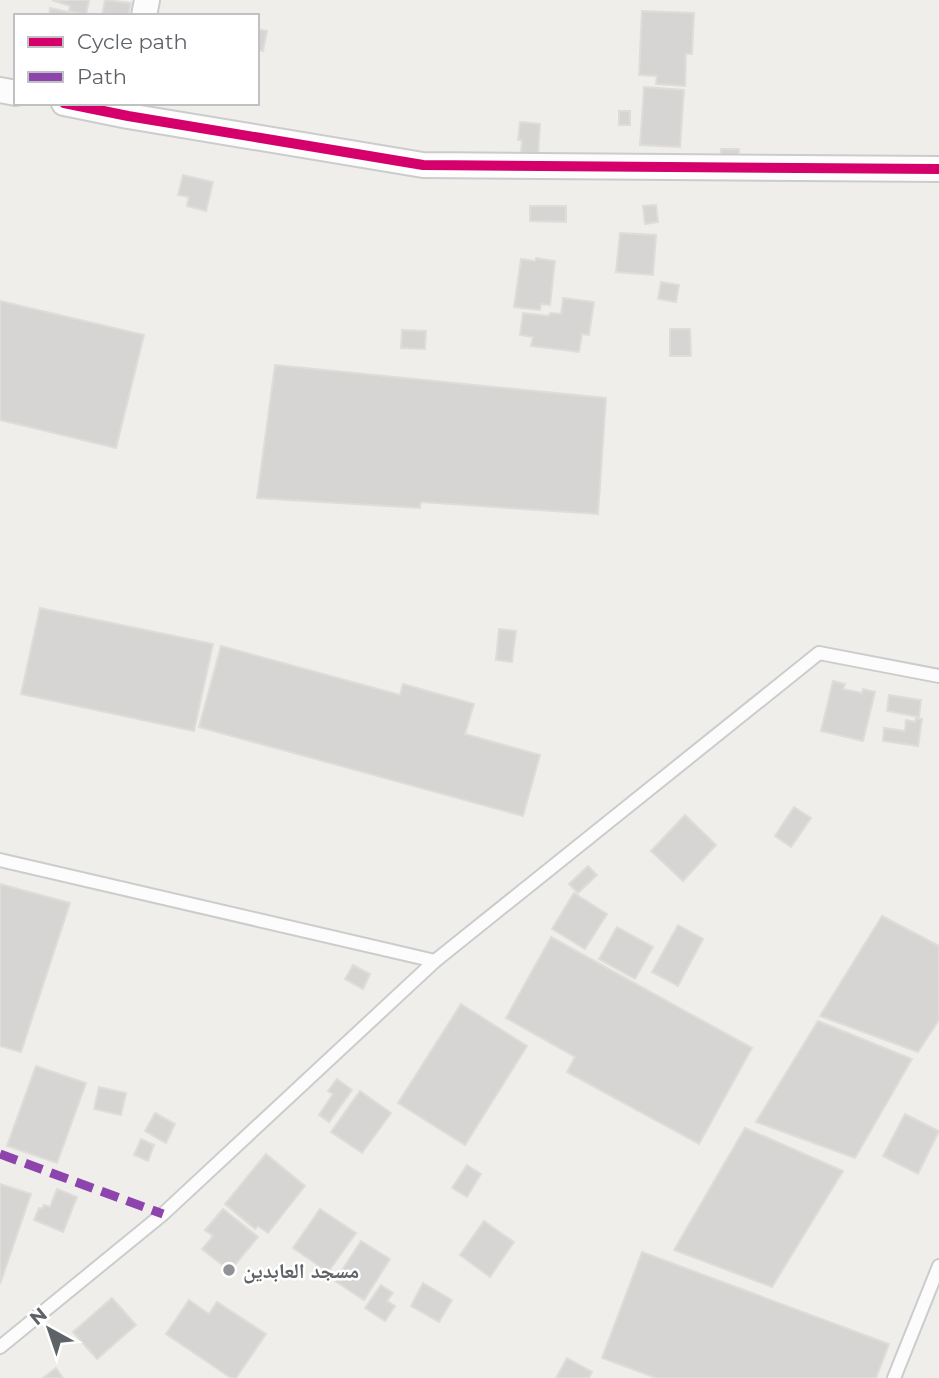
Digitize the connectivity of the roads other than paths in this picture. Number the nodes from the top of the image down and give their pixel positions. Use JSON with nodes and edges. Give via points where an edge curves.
{"nodes":[{"id":1,"x":83,"y":105,"type":"edge"},
{"id":2,"x":129,"y":110,"type":"edge"},
{"id":3,"x":939,"y":169,"type":"edge"},
{"id":4,"x":939,"y":676,"type":"edge"},
{"id":5,"x":0,"y":860,"type":"edge"},
{"id":6,"x":435,"y":961,"type":"junction"},
{"id":7,"x":939,"y":1266,"type":"edge"},
{"id":8,"x":0,"y":1347,"type":"edge"},
{"id":9,"x":894,"y":1378,"type":"edge"}],
"edges":[{"from":1,"to":2,"type":"street"},
{"from":2,"to":3,"type":"street","via":[[423,165]]},
{"from":4,"to":6,"type":"lane","via":[[819,653]]},
{"from":5,"to":6,"type":"lane"},
{"from":6,"to":8,"type":"lane","via":[[163,1214]]},
{"from":7,"to":9,"type":"lane"}]}
